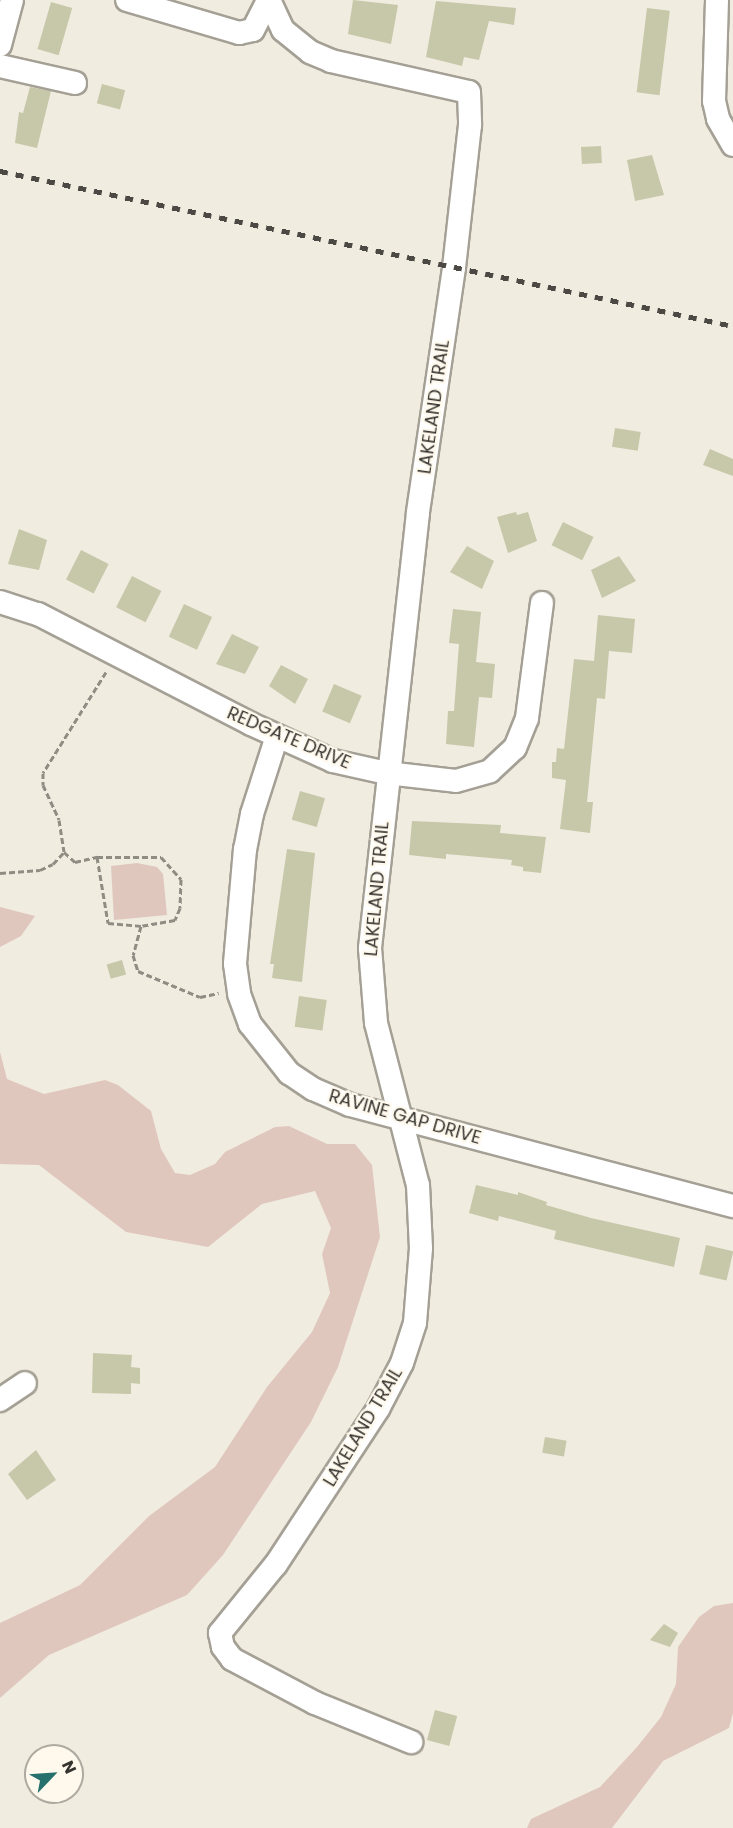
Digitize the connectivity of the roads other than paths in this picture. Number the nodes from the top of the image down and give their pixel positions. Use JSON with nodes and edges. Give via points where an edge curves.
{"nodes":[{"id":1,"x":12,"y":0,"type":"edge"},
{"id":2,"x":127,"y":0,"type":"edge"},
{"id":3,"x":268,"y":0,"type":"edge"},
{"id":4,"x":717,"y":0,"type":"edge"},
{"id":5,"x":0,"y":45,"type":"edge"},
{"id":6,"x":0,"y":66,"type":"edge"},
{"id":7,"x":75,"y":83,"type":"dead end"},
{"id":8,"x":731,"y":142,"type":"edge"},
{"id":9,"x":0,"y":602,"type":"edge"},
{"id":10,"x":542,"y":603,"type":"dead end"},
{"id":11,"x":277,"y":736,"type":"junction"},
{"id":12,"x":387,"y":773,"type":"junction"},
{"id":13,"x":402,"y":1119,"type":"junction"},
{"id":14,"x":733,"y":1206,"type":"edge"},
{"id":15,"x":25,"y":1383,"type":"dead end"},
{"id":16,"x":0,"y":1400,"type":"edge"},
{"id":17,"x":411,"y":1742,"type":"dead end"}],
"edges":[{"from":1,"to":5,"type":"street"},
{"from":2,"to":3,"type":"street","via":[[238,33],[253,30]]},
{"from":3,"to":12,"type":"street","name":"LAKELAND TRAIL","via":[[283,30],[310,52],[331,62],[469,92],[470,124],[454,268],[418,513]]},
{"from":4,"to":8,"type":"street","via":[[714,101]]},
{"from":6,"to":7,"type":"street"},
{"from":9,"to":11,"type":"street","name":"REDGATE DRIVE","via":[[38,614]]},
{"from":10,"to":12,"type":"street","name":"REDGATE DRIVE","via":[[527,718],[515,748],[490,771],[474,778],[438,780]]},
{"from":11,"to":12,"type":"street","name":"REDGATE DRIVE","via":[[333,760]]},
{"from":11,"to":13,"type":"street","name":"RAVINE GAP DRIVE","via":[[254,803],[245,849],[236,943],[238,988],[250,1024],[289,1072],[314,1089],[350,1105]]},
{"from":12,"to":13,"type":"street","name":"LAKELAND TRAIL","via":[[370,962],[376,1023]]},
{"from":13,"to":14,"type":"street","name":"RAVINE GAP DRIVE"},
{"from":13,"to":17,"type":"street","name":"LAKELAND TRAIL","via":[[414,1155],[421,1216],[420,1293],[410,1345],[378,1409],[323,1493],[276,1564],[220,1633],[223,1647],[232,1659],[315,1703]]},
{"from":15,"to":16,"type":"street"}]}
